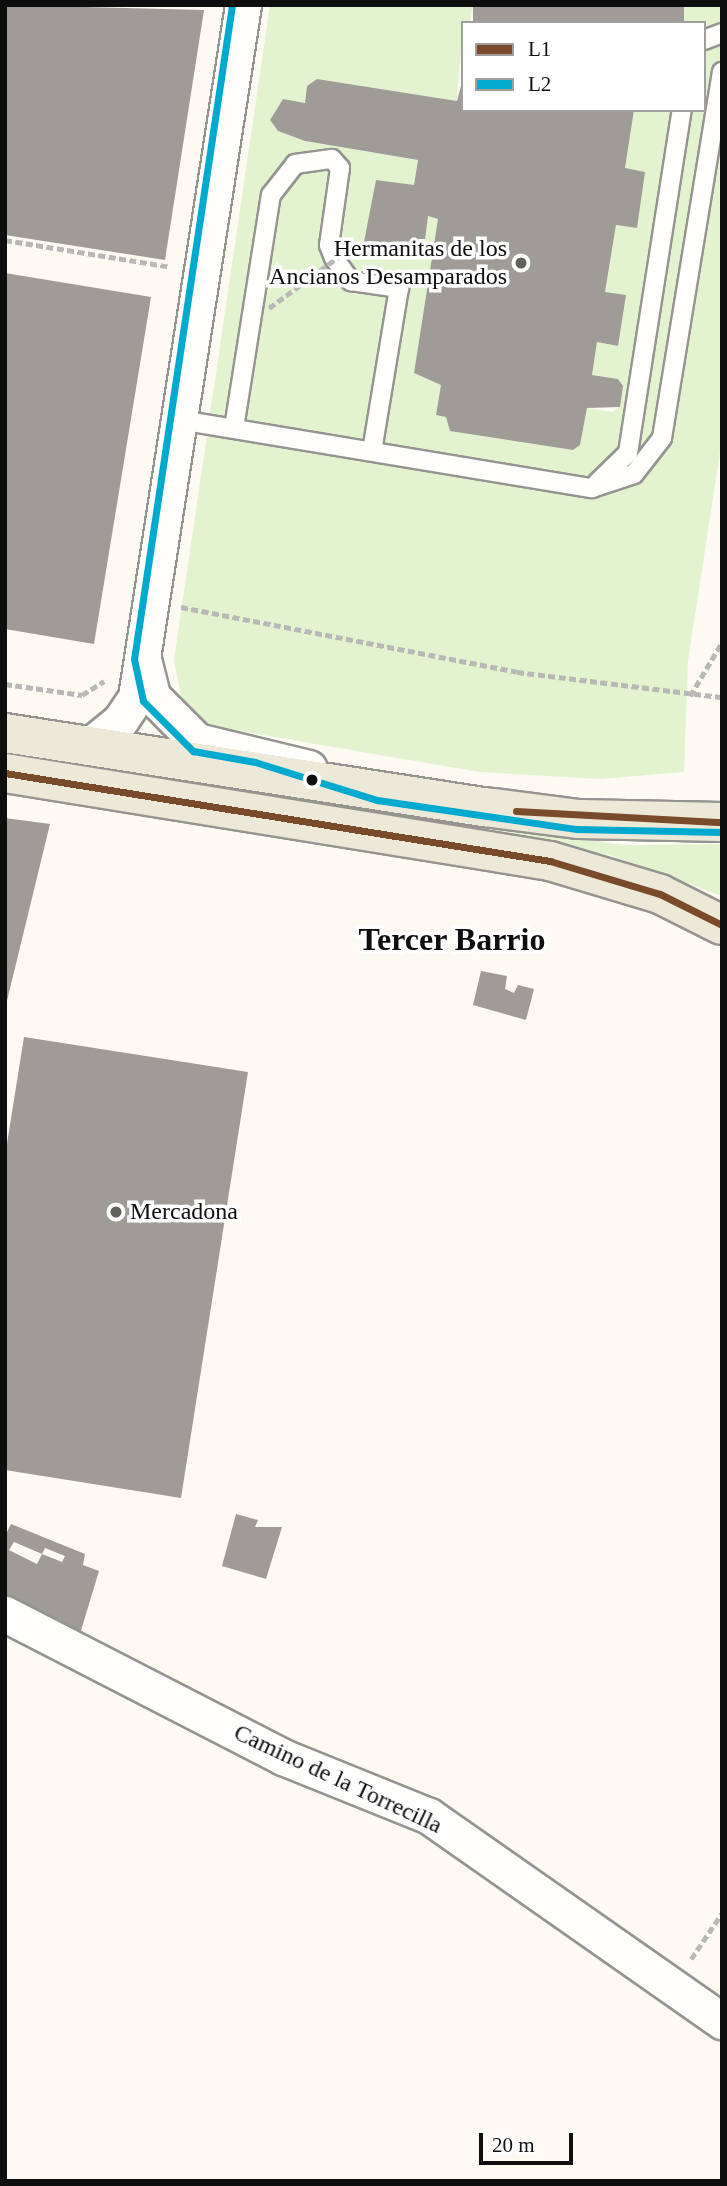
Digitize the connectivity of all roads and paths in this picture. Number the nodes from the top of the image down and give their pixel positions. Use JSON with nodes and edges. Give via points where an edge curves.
{"nodes":[{"id":1,"x":243,"y":5,"type":"edge"},
{"id":2,"x":722,"y":72,"type":"edge"},
{"id":3,"x":682,"y":112,"type":"edge"},
{"id":4,"x":5,"y":240,"type":"edge"},
{"id":5,"x":423,"y":256,"type":"dead end"},
{"id":6,"x":203,"y":272,"type":"junction"},
{"id":7,"x":269,"y":308,"type":"dead end"},
{"id":8,"x":180,"y":420,"type":"junction"},
{"id":9,"x":234,"y":428,"type":"junction"},
{"id":10,"x":372,"y":451,"type":"junction"},
{"id":11,"x":592,"y":488,"type":"junction"},
{"id":12,"x":153,"y":602,"type":"junction"},
{"id":13,"x":722,"y":642,"type":"edge"},
{"id":14,"x":144,"y":661,"type":"junction"},
{"id":15,"x":107,"y":669,"type":"dead end"},
{"id":16,"x":5,"y":684,"type":"edge"},
{"id":17,"x":690,"y":696,"type":"junction"},
{"id":18,"x":722,"y":697,"type":"edge"},
{"id":19,"x":5,"y":733,"type":"edge"},
{"id":20,"x":88,"y":747,"type":"junction"},
{"id":21,"x":5,"y":773,"type":"edge"},
{"id":22,"x":379,"y":790,"type":"junction"},
{"id":23,"x":722,"y":822,"type":"edge"},
{"id":24,"x":722,"y":925,"type":"edge"},
{"id":25,"x":5,"y":1614,"type":"edge"},
{"id":26,"x":722,"y":1913,"type":"edge"},
{"id":27,"x":673,"y":1986,"type":"junction"},
{"id":28,"x":722,"y":2021,"type":"edge"}],
"edges":[{"from":1,"to":6,"type":"street"},
{"from":2,"to":11,"type":"lane","via":[[662,438],[634,474]]},
{"from":3,"to":11,"type":"lane","via":[[628,453]]},
{"from":4,"to":6,"type":"path"},
{"from":5,"to":7,"type":"path","bridge":true,"via":[[349,249]]},
{"from":6,"to":8,"type":"street"},
{"from":8,"to":9,"type":"lane"},
{"from":8,"to":12,"type":"street"},
{"from":9,"to":10,"type":"lane"},
{"from":9,"to":10,"type":"lane","via":[[271,195],[295,164],[332,159],[340,168],[329,245],[334,258],[352,281],[399,288]]},
{"from":10,"to":11,"type":"lane"},
{"from":12,"to":14,"type":"street"},
{"from":12,"to":17,"type":"path","via":[[517,672]]},
{"from":13,"to":17,"type":"path"},
{"from":14,"to":20,"type":"street","via":[[136,696],[120,722]]},
{"from":14,"to":22,"type":"street","via":[[152,696],[197,741],[258,752]]},
{"from":15,"to":16,"type":"path","via":[[105,680],[82,695]]},
{"from":17,"to":18,"type":"path"},
{"from":19,"to":20,"type":"main road"},
{"from":20,"to":22,"type":"main road"},
{"from":21,"to":24,"type":"main road","via":[[550,861],[660,894]]},
{"from":22,"to":23,"type":"main road","via":[[579,819]]},
{"from":25,"to":27,"type":"street","name":"Camino de la Torrecilla","via":[[283,1757],[429,1816]]},
{"from":26,"to":27,"type":"path"},
{"from":27,"to":28,"type":"street","name":"Camino de la Torrecilla"}]}
